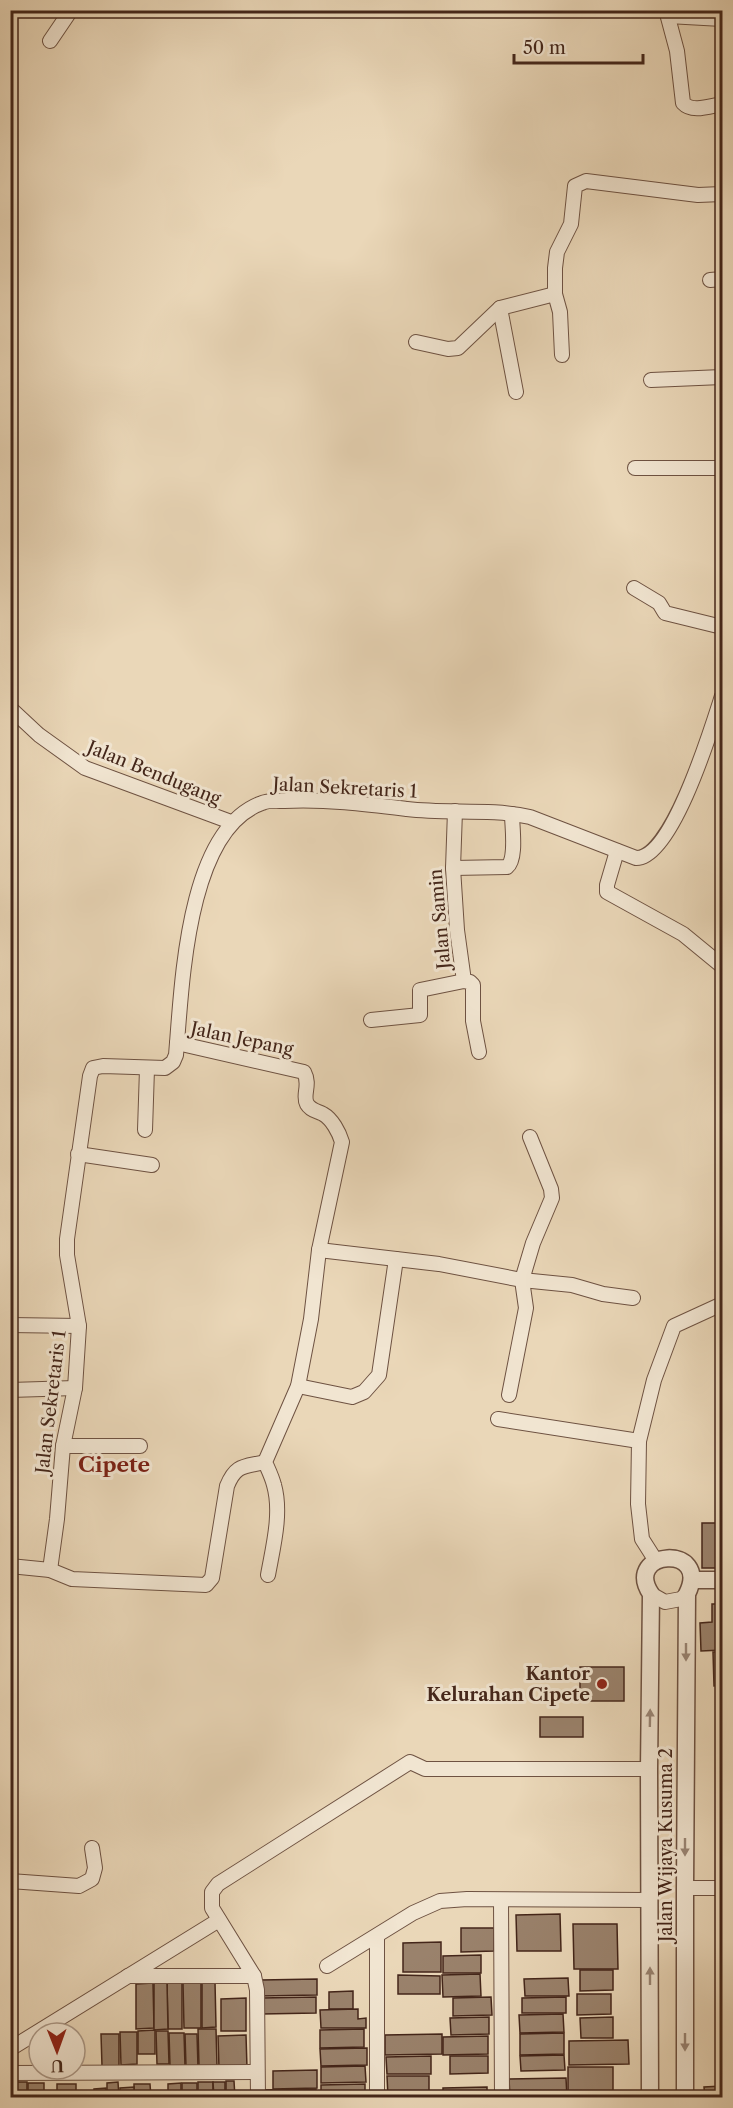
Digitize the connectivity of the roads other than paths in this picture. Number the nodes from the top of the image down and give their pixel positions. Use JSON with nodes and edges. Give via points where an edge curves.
{"nodes":[{"id":1,"x":71,"y":10,"type":"edge"},
{"id":2,"x":667,"y":13,"type":"edge"},
{"id":3,"x":723,"y":19,"type":"edge"},
{"id":4,"x":50,"y":41,"type":"dead end"},
{"id":5,"x":723,"y":104,"type":"edge"},
{"id":6,"x":723,"y":194,"type":"edge"},
{"id":7,"x":555,"y":294,"type":"junction"},
{"id":8,"x":500,"y":308,"type":"junction"},
{"id":9,"x":416,"y":342,"type":"dead end"},
{"id":10,"x":562,"y":355,"type":"dead end"},
{"id":11,"x":723,"y":377,"type":"edge"},
{"id":12,"x":651,"y":380,"type":"dead end"},
{"id":13,"x":516,"y":392,"type":"dead end"},
{"id":14,"x":635,"y":468,"type":"dead end"},
{"id":15,"x":723,"y":468,"type":"edge"},
{"id":16,"x":634,"y":588,"type":"dead end"},
{"id":17,"x":723,"y":627,"type":"edge"},
{"id":18,"x":723,"y":696,"type":"edge"},
{"id":19,"x":10,"y":708,"type":"edge"},
{"id":20,"x":708,"y":739,"type":"junction"},
{"id":21,"x":723,"y":743,"type":"edge"},
{"id":22,"x":455,"y":811,"type":"junction"},
{"id":23,"x":512,"y":814,"type":"junction"},
{"id":24,"x":231,"y":822,"type":"junction"},
{"id":25,"x":617,"y":851,"type":"junction"},
{"id":26,"x":453,"y":868,"type":"junction"},
{"id":27,"x":723,"y":966,"type":"edge"},
{"id":28,"x":464,"y":981,"type":"junction"},
{"id":29,"x":371,"y":1020,"type":"dead end"},
{"id":30,"x":177,"y":1043,"type":"junction"},
{"id":31,"x":479,"y":1052,"type":"dead end"},
{"id":32,"x":147,"y":1069,"type":"junction"},
{"id":33,"x":145,"y":1130,"type":"dead end"},
{"id":34,"x":530,"y":1137,"type":"dead end"},
{"id":35,"x":78,"y":1154,"type":"junction"},
{"id":36,"x":152,"y":1165,"type":"dead end"},
{"id":37,"x":319,"y":1250,"type":"junction"},
{"id":38,"x":396,"y":1259,"type":"junction"},
{"id":39,"x":522,"y":1280,"type":"junction"},
{"id":40,"x":633,"y":1298,"type":"dead end"},
{"id":41,"x":723,"y":1304,"type":"edge"},
{"id":42,"x":10,"y":1325,"type":"edge"},
{"id":43,"x":79,"y":1326,"type":"junction"},
{"id":44,"x":298,"y":1386,"type":"junction"},
{"id":45,"x":75,"y":1388,"type":"junction"},
{"id":46,"x":10,"y":1389,"type":"edge"},
{"id":47,"x":509,"y":1395,"type":"dead end"},
{"id":48,"x":498,"y":1419,"type":"dead end"},
{"id":49,"x":639,"y":1441,"type":"junction"},
{"id":50,"x":63,"y":1446,"type":"junction"},
{"id":51,"x":140,"y":1446,"type":"dead end"},
{"id":52,"x":266,"y":1462,"type":"junction"},
{"id":53,"x":656,"y":1561,"type":"junction"},
{"id":54,"x":10,"y":1566,"type":"edge"},
{"id":55,"x":50,"y":1570,"type":"junction"},
{"id":56,"x":268,"y":1575,"type":"dead end"},
{"id":57,"x":723,"y":1580,"type":"edge"},
{"id":58,"x":689,"y":1587,"type":"junction"},
{"id":59,"x":651,"y":1594,"type":"junction"},
{"id":60,"x":649,"y":1769,"type":"junction"},
{"id":61,"x":93,"y":1848,"type":"dead end"},
{"id":62,"x":10,"y":1881,"type":"edge"},
{"id":63,"x":685,"y":1888,"type":"junction"},
{"id":64,"x":723,"y":1888,"type":"edge"},
{"id":65,"x":501,"y":1900,"type":"junction"},
{"id":66,"x":649,"y":1900,"type":"junction"},
{"id":67,"x":219,"y":1920,"type":"junction"},
{"id":68,"x":377,"y":1936,"type":"junction"},
{"id":69,"x":327,"y":1965,"type":"dead end"},
{"id":70,"x":126,"y":1976,"type":"junction"},
{"id":71,"x":254,"y":1977,"type":"junction"},
{"id":72,"x":10,"y":2049,"type":"edge"},
{"id":73,"x":257,"y":2072,"type":"junction"},
{"id":74,"x":10,"y":2073,"type":"edge"},
{"id":75,"x":258,"y":2097,"type":"edge"},
{"id":76,"x":377,"y":2097,"type":"edge"},
{"id":77,"x":501,"y":2097,"type":"edge"},
{"id":78,"x":650,"y":2097,"type":"edge"},
{"id":79,"x":686,"y":2097,"type":"edge"}],
"edges":[{"from":1,"to":4,"type":"street"},
{"from":2,"to":3,"type":"street"},
{"from":2,"to":5,"type":"street","via":[[677,51],[682,103],[695,109]]},
{"from":6,"to":7,"type":"street","via":[[698,195],[586,181],[577,184],[571,224],[557,252]]},
{"from":7,"to":8,"type":"street"},
{"from":7,"to":10,"type":"street"},
{"from":8,"to":9,"type":"street","via":[[458,348]]},
{"from":8,"to":13,"type":"street"},
{"from":11,"to":12,"type":"street"},
{"from":14,"to":15,"type":"street"},
{"from":16,"to":17,"type":"street","via":[[659,603],[665,613]]},
{"from":18,"to":20,"type":"street","name":"Jalan Sekretaris 1"},
{"from":19,"to":24,"type":"street","name":"Jalan Bendugang","via":[[85,768]]},
{"from":20,"to":21,"type":"street"},
{"from":20,"to":25,"type":"street","name":"Jalan Sekretaris 1","via":[[666,836],[642,858]]},
{"from":22,"to":23,"type":"street","name":"Jalan Sekretaris 1"},
{"from":22,"to":24,"type":"street","name":"Jalan Sekretaris 1","via":[[301,800],[263,802]]},
{"from":22,"to":26,"type":"street","name":"Jalan Samin"},
{"from":23,"to":25,"type":"street","name":"Jalan Sekretaris 1"},
{"from":23,"to":26,"type":"street","via":[[511,865]]},
{"from":24,"to":30,"type":"street","name":"Jalan Sekretaris 1","via":[[208,862],[198,890],[184,951]]},
{"from":25,"to":27,"type":"street","via":[[607,892],[683,934]]},
{"from":26,"to":28,"type":"street","name":"Jalan Samin"},
{"from":28,"to":29,"type":"street","via":[[420,990],[420,1015]]},
{"from":28,"to":31,"type":"street","name":"Jalan Samin","via":[[473,986],[473,1022]]},
{"from":30,"to":32,"type":"street","name":"Jalan Sekretaris 1","via":[[170,1066]]},
{"from":30,"to":37,"type":"street","name":"Jalan Jepang","via":[[304,1072],[308,1078],[308,1105],[326,1115],[342,1142]]},
{"from":32,"to":33,"type":"street"},
{"from":32,"to":35,"type":"street","name":"Jalan Sekretaris 1","via":[[93,1068]]},
{"from":34,"to":39,"type":"street","via":[[552,1198]]},
{"from":35,"to":36,"type":"street"},
{"from":35,"to":43,"type":"street","name":"Jalan Sekretaris 1","via":[[67,1255]]},
{"from":37,"to":38,"type":"street"},
{"from":37,"to":44,"type":"street"},
{"from":38,"to":39,"type":"street"},
{"from":38,"to":44,"type":"street","via":[[379,1375],[364,1392],[352,1397]]},
{"from":39,"to":40,"type":"street","via":[[572,1285]]},
{"from":39,"to":47,"type":"street","via":[[526,1308]]},
{"from":41,"to":49,"type":"street","via":[[674,1326],[654,1380]]},
{"from":42,"to":43,"type":"street"},
{"from":43,"to":45,"type":"street","name":"Jalan Sekretaris 1"},
{"from":44,"to":52,"type":"street"},
{"from":45,"to":46,"type":"street"},
{"from":45,"to":50,"type":"street","name":"Jalan Sekretaris 1"},
{"from":48,"to":49,"type":"street"},
{"from":49,"to":53,"type":"street","via":[[642,1539]]},
{"from":50,"to":51,"type":"street"},
{"from":50,"to":55,"type":"street","name":"Jalan Sekretaris 1"},
{"from":52,"to":55,"type":"street","via":[[232,1473],[212,1578],[206,1585],[72,1580]]},
{"from":52,"to":56,"type":"street","via":[[277,1500]]},
{"from":53,"to":58,"type":"street","via":[[667,1557],[687,1566]]},
{"from":53,"to":59,"type":"street","name":"Jalan Wijaya Kusuma 2","via":[[646,1577]]},
{"from":54,"to":55,"type":"street"},
{"from":57,"to":58,"type":"street"},
{"from":58,"to":59,"type":"street","via":[[681,1599],[665,1602]]},
{"from":58,"to":63,"type":"street","name":"Jalan Wijaya Kusuma 2","one_way":true},
{"from":60,"to":59,"type":"street","name":"Jalan Wijaya Kusuma 2","one_way":true},
{"from":60,"to":66,"type":"street","name":"Jalan Wijaya Kusuma 2"},
{"from":60,"to":67,"type":"street","via":[[425,1768],[410,1762],[218,1884],[210,1900]]},
{"from":61,"to":62,"type":"street","via":[[92,1879],[79,1886]]},
{"from":63,"to":64,"type":"street"},
{"from":63,"to":79,"type":"street","name":"Jalan Wijaya Kusuma 2","one_way":true},
{"from":65,"to":66,"type":"street"},
{"from":65,"to":68,"type":"street","via":[[440,1901]]},
{"from":65,"to":77,"type":"street"},
{"from":78,"to":66,"type":"street","name":"Jalan Wijaya Kusuma 2","one_way":true},
{"from":67,"to":70,"type":"street"},
{"from":67,"to":71,"type":"street"},
{"from":68,"to":69,"type":"street"},
{"from":68,"to":76,"type":"street"},
{"from":70,"to":71,"type":"street"},
{"from":70,"to":72,"type":"street"},
{"from":71,"to":73,"type":"street"},
{"from":73,"to":74,"type":"street"},
{"from":73,"to":75,"type":"street"}]}
